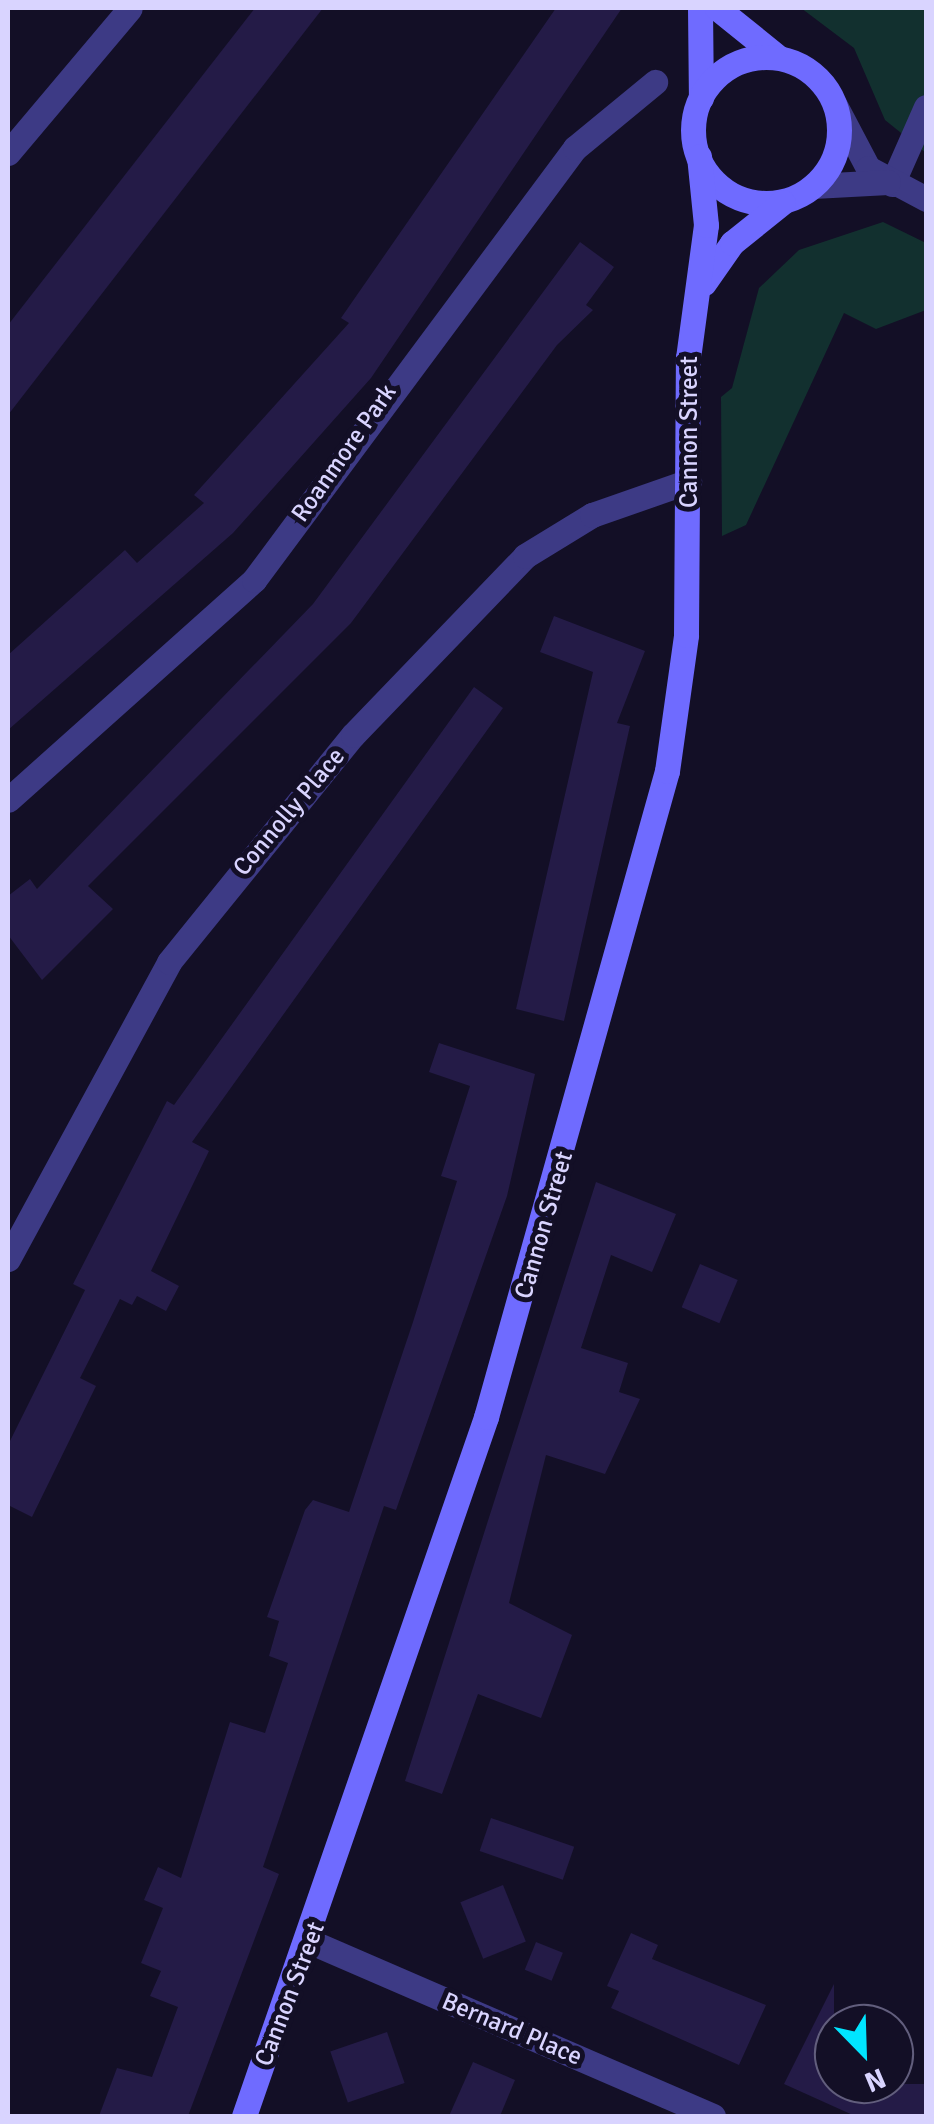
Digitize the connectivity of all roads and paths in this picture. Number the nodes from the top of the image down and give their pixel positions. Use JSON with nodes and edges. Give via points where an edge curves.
{"nodes":[{"id":1,"x":130,"y":8,"type":"edge"},
{"id":2,"x":700,"y":8,"type":"edge"},
{"id":3,"x":717,"y":8,"type":"edge"},
{"id":4,"x":787,"y":60,"type":"junction"},
{"id":5,"x":654,"y":82,"type":"dead end"},
{"id":6,"x":701,"y":98,"type":"junction"},
{"id":7,"x":926,"y":107,"type":"edge"},
{"id":8,"x":836,"y":108,"type":"junction"},
{"id":9,"x":8,"y":153,"type":"edge"},
{"id":10,"x":699,"y":156,"type":"junction"},
{"id":11,"x":892,"y":184,"type":"junction"},
{"id":12,"x":813,"y":186,"type":"junction"},
{"id":13,"x":786,"y":200,"type":"junction"},
{"id":14,"x":926,"y":200,"type":"edge"},
{"id":15,"x":696,"y":302,"type":"junction"},
{"id":16,"x":688,"y":480,"type":"junction"},
{"id":17,"x":8,"y":800,"type":"edge"},
{"id":18,"x":8,"y":1259,"type":"edge"},
{"id":19,"x":311,"y":1942,"type":"junction"},
{"id":20,"x":244,"y":2116,"type":"edge"},
{"id":21,"x":713,"y":2116,"type":"edge"}],
"edges":[{"from":1,"to":9,"type":"street"},
{"from":2,"to":6,"type":"main road"},
{"from":3,"to":4,"type":"main road","via":[[748,42]]},
{"from":4,"to":6,"type":"main road","via":[[731,66]]},
{"from":4,"to":8,"type":"main road","via":[[812,73]]},
{"from":5,"to":17,"type":"street","name":"Roanmore Park","via":[[575,148],[254,580]]},
{"from":6,"to":10,"type":"main road"},
{"from":7,"to":11,"type":"street"},
{"from":8,"to":11,"type":"street","via":[[856,154]]},
{"from":8,"to":12,"type":"main road","via":[[836,150]]},
{"from":10,"to":13,"type":"main road","via":[[727,192]]},
{"from":10,"to":15,"type":"main road","name":"Cannon Street","via":[[706,224]]},
{"from":11,"to":12,"type":"street","via":[[862,177]]},
{"from":11,"to":14,"type":"street"},
{"from":12,"to":13,"type":"main road"},
{"from":13,"to":15,"type":"main road","name":"Cannon Street","via":[[732,243]]},
{"from":15,"to":16,"type":"main road","name":"Cannon Street"},
{"from":16,"to":18,"type":"street","name":"Connolly Place","via":[[592,515],[525,556],[391,692],[169,962]]},
{"from":16,"to":19,"type":"main road","name":"Cannon Street","via":[[680,698],[636,896],[492,1399]]},
{"from":19,"to":20,"type":"main road","name":"Cannon Street"},
{"from":19,"to":21,"type":"street","name":"Bernard Place"}]}
